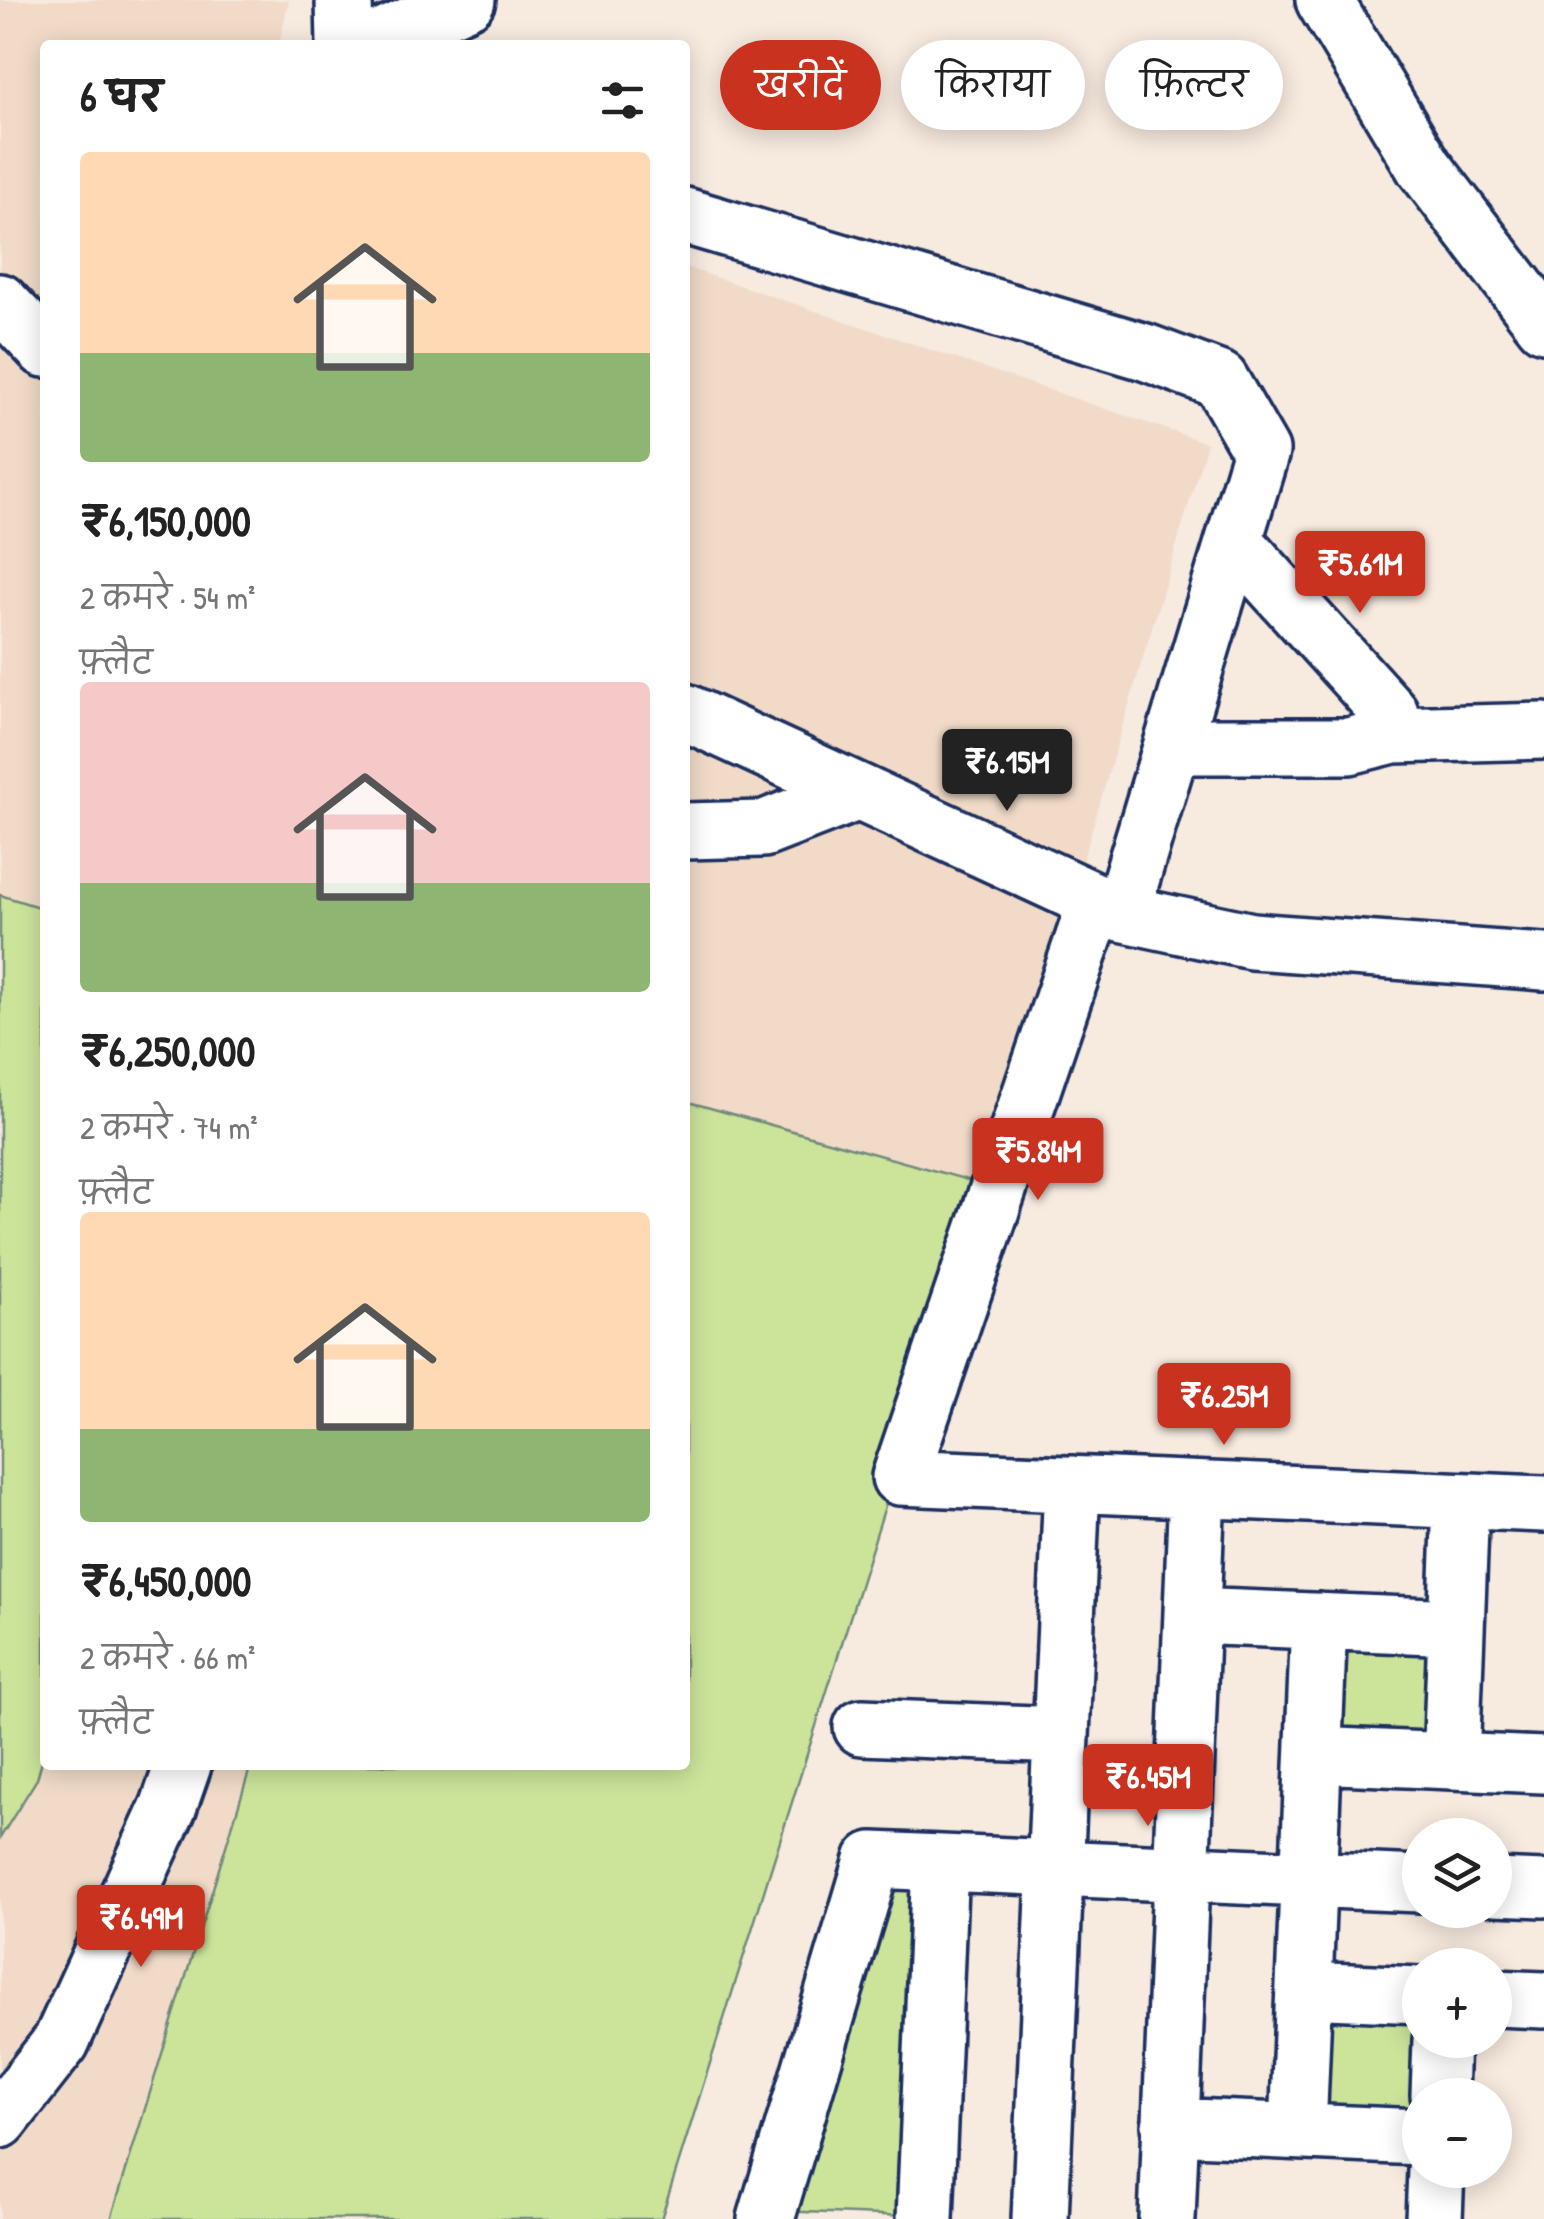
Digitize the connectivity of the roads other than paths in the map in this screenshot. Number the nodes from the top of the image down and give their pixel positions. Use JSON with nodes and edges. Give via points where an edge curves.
{"nodes":[{"id":1,"x":344,"y":0,"type":"edge"},
{"id":2,"x":467,"y":0,"type":"edge"},
{"id":3,"x":1324,"y":0,"type":"edge"},
{"id":4,"x":344,"y":40,"type":"edge"},
{"id":5,"x":377,"y":40,"type":"edge"},
{"id":6,"x":690,"y":217,"type":"edge"},
{"id":7,"x":0,"y":302,"type":"edge"},
{"id":8,"x":1544,"y":324,"type":"edge"},
{"id":9,"x":40,"y":344,"type":"edge"},
{"id":10,"x":1234,"y":541,"type":"junction"},
{"id":11,"x":690,"y":714,"type":"edge"},
{"id":12,"x":1544,"y":731,"type":"edge"},
{"id":13,"x":1392,"y":735,"type":"junction"},
{"id":14,"x":1172,"y":746,"type":"junction"},
{"id":15,"x":858,"y":792,"type":"junction"},
{"id":16,"x":690,"y":831,"type":"edge"},
{"id":17,"x":1109,"y":908,"type":"junction"},
{"id":18,"x":1544,"y":962,"type":"edge"},
{"id":19,"x":1072,"y":1484,"type":"junction"},
{"id":20,"x":1197,"y":1490,"type":"junction"},
{"id":21,"x":1461,"y":1501,"type":"junction"},
{"id":22,"x":1544,"y":1504,"type":"edge"},
{"id":23,"x":1192,"y":1616,"type":"junction"},
{"id":24,"x":1320,"y":1622,"type":"junction"},
{"id":25,"x":1456,"y":1628,"type":"junction"},
{"id":26,"x":862,"y":1727,"type":"dead end"},
{"id":27,"x":1061,"y":1735,"type":"junction"},
{"id":28,"x":1314,"y":1755,"type":"junction"},
{"id":29,"x":1451,"y":1761,"type":"junction"},
{"id":30,"x":1544,"y":1765,"type":"edge"},
{"id":31,"x":181,"y":1770,"type":"edge"},
{"id":32,"x":940,"y":1863,"type":"junction"},
{"id":33,"x":1055,"y":1868,"type":"junction"},
{"id":34,"x":1181,"y":1874,"type":"junction"},
{"id":35,"x":1308,"y":1879,"type":"junction"},
{"id":36,"x":1402,"y":1883,"type":"edge"},
{"id":37,"x":1512,"y":1888,"type":"edge"},
{"id":38,"x":1544,"y":1889,"type":"edge"},
{"id":39,"x":1304,"y":1990,"type":"junction"},
{"id":40,"x":1402,"y":1994,"type":"edge"},
{"id":41,"x":1512,"y":1999,"type":"edge"},
{"id":42,"x":1544,"y":2000,"type":"edge"},
{"id":43,"x":0,"y":2120,"type":"edge"},
{"id":44,"x":1170,"y":2126,"type":"junction"},
{"id":45,"x":1298,"y":2132,"type":"junction"},
{"id":46,"x":1402,"y":2136,"type":"edge"},
{"id":47,"x":1435,"y":2188,"type":"edge"},
{"id":48,"x":766,"y":2219,"type":"edge"},
{"id":49,"x":925,"y":2219,"type":"edge"},
{"id":50,"x":1040,"y":2219,"type":"edge"},
{"id":51,"x":1166,"y":2219,"type":"edge"},
{"id":52,"x":1434,"y":2219,"type":"edge"}],
"edges":[{"from":1,"to":4,"type":"street"},
{"from":2,"to":5,"type":"street"},
{"from":3,"to":8,"type":"street","via":[[1424,167]]},
{"from":6,"to":10,"type":"street","via":[[1146,352],[1220,380],[1261,451]]},
{"from":7,"to":9,"type":"street"},
{"from":10,"to":13,"type":"street","via":[[1390,713]]},
{"from":10,"to":14,"type":"street"},
{"from":11,"to":15,"type":"street"},
{"from":12,"to":13,"type":"street"},
{"from":13,"to":14,"type":"street","via":[[1349,746]]},
{"from":14,"to":17,"type":"street"},
{"from":15,"to":16,"type":"street","via":[[763,829]]},
{"from":15,"to":17,"type":"street"},
{"from":17,"to":18,"type":"street","via":[[1252,941]]},
{"from":17,"to":19,"type":"street","via":[[900,1477]]},
{"from":19,"to":20,"type":"street"},
{"from":19,"to":27,"type":"street"},
{"from":20,"to":21,"type":"street"},
{"from":20,"to":23,"type":"street"},
{"from":21,"to":22,"type":"street"},
{"from":21,"to":25,"type":"street"},
{"from":23,"to":24,"type":"street"},
{"from":23,"to":34,"type":"street"},
{"from":24,"to":25,"type":"street"},
{"from":24,"to":28,"type":"street"},
{"from":25,"to":29,"type":"street"},
{"from":26,"to":27,"type":"street"},
{"from":27,"to":33,"type":"street"},
{"from":28,"to":29,"type":"street"},
{"from":28,"to":35,"type":"street"},
{"from":29,"to":30,"type":"street"},
{"from":31,"to":43,"type":"street","via":[[62,2042]]},
{"from":32,"to":33,"type":"street"},
{"from":32,"to":48,"type":"street","via":[[873,1860]]},
{"from":32,"to":49,"type":"street"},
{"from":33,"to":34,"type":"street"},
{"from":33,"to":50,"type":"street"},
{"from":34,"to":35,"type":"street"},
{"from":34,"to":44,"type":"street"},
{"from":35,"to":36,"type":"street"},
{"from":35,"to":39,"type":"street"},
{"from":37,"to":38,"type":"street"},
{"from":39,"to":40,"type":"street"},
{"from":39,"to":45,"type":"street"},
{"from":41,"to":42,"type":"street"},
{"from":44,"to":45,"type":"street"},
{"from":44,"to":51,"type":"street"},
{"from":45,"to":46,"type":"street"},
{"from":47,"to":52,"type":"street"}]}
